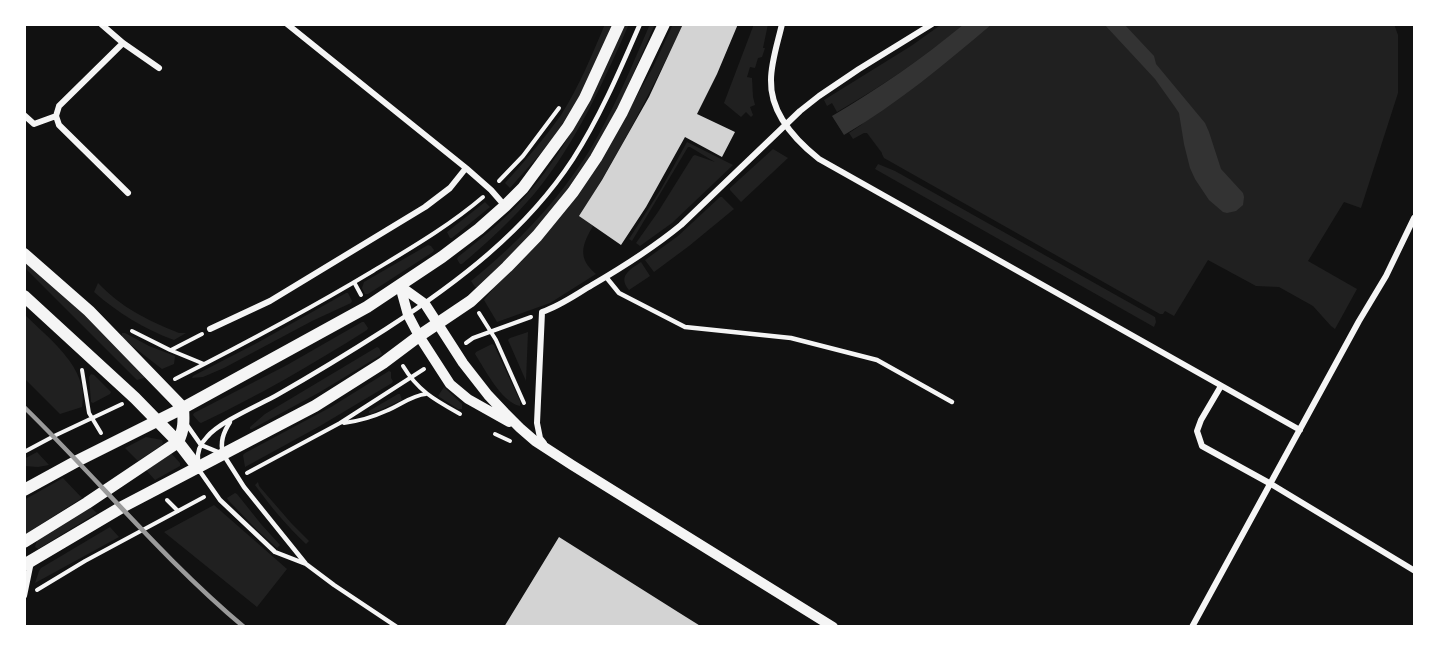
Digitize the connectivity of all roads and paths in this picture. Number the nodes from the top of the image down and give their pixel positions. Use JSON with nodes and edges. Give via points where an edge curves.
{"nodes":[{"id":1,"x":101,"y":24,"type":"edge"},
{"id":2,"x":287,"y":24,"type":"edge"},
{"id":3,"x":619,"y":24,"type":"edge"},
{"id":4,"x":640,"y":24,"type":"edge"},
{"id":5,"x":664,"y":24,"type":"edge"},
{"id":6,"x":782,"y":24,"type":"edge"},
{"id":7,"x":932,"y":24,"type":"edge"},
{"id":8,"x":123,"y":43,"type":"junction"},
{"id":9,"x":159,"y":68,"type":"dead end"},
{"id":10,"x":559,"y":108,"type":"dead end"},
{"id":11,"x":24,"y":115,"type":"edge"},
{"id":12,"x":56,"y":116,"type":"junction"},
{"id":13,"x":786,"y":124,"type":"junction"},
{"id":14,"x":466,"y":168,"type":"junction"},
{"id":15,"x":491,"y":190,"type":"junction"},
{"id":16,"x":128,"y":193,"type":"dead end"},
{"id":17,"x":505,"y":206,"type":"junction"},
{"id":18,"x":1414,"y":218,"type":"edge"},
{"id":19,"x":24,"y":254,"type":"edge"},
{"id":20,"x":606,"y":277,"type":"junction"},
{"id":21,"x":400,"y":286,"type":"junction"},
{"id":22,"x":24,"y":296,"type":"edge"},
{"id":23,"x":471,"y":301,"type":"junction"},
{"id":24,"x":424,"y":304,"type":"junction"},
{"id":25,"x":542,"y":312,"type":"junction"},
{"id":26,"x":408,"y":315,"type":"junction"},
{"id":27,"x":438,"y":324,"type":"junction"},
{"id":28,"x":210,"y":329,"type":"joint"},
{"id":29,"x":130,"y":330,"type":"dead end"},
{"id":30,"x":490,"y":332,"type":"junction"},
{"id":31,"x":419,"y":336,"type":"junction"},
{"id":32,"x":78,"y":345,"type":"junction"},
{"id":33,"x":170,"y":350,"type":"junction"},
{"id":34,"x":435,"y":362,"type":"junction"},
{"id":35,"x":205,"y":364,"type":"junction"},
{"id":36,"x":161,"y":385,"type":"junction"},
{"id":37,"x":1221,"y":386,"type":"junction"},
{"id":38,"x":426,"y":394,"type":"dead end"},
{"id":39,"x":135,"y":398,"type":"junction"},
{"id":40,"x":952,"y":402,"type":"dead end"},
{"id":41,"x":183,"y":408,"type":"junction"},
{"id":42,"x":527,"y":410,"type":"dead end"},
{"id":43,"x":91,"y":419,"type":"junction"},
{"id":44,"x":231,"y":420,"type":"junction"},
{"id":45,"x":158,"y":421,"type":"junction"},
{"id":46,"x":520,"y":428,"type":"junction"},
{"id":47,"x":1300,"y":430,"type":"junction"},
{"id":48,"x":178,"y":442,"type":"junction"},
{"id":49,"x":201,"y":445,"type":"junction"},
{"id":50,"x":547,"y":449,"type":"junction"},
{"id":51,"x":24,"y":453,"type":"edge"},
{"id":52,"x":223,"y":454,"type":"junction"},
{"id":53,"x":198,"y":468,"type":"junction"},
{"id":54,"x":1271,"y":484,"type":"junction"},
{"id":55,"x":24,"y":490,"type":"edge"},
{"id":56,"x":142,"y":530,"type":"dead end"},
{"id":57,"x":24,"y":542,"type":"edge"},
{"id":58,"x":28,"y":563,"type":"edge"},
{"id":59,"x":306,"y":564,"type":"junction"},
{"id":60,"x":1415,"y":571,"type":"edge"},
{"id":61,"x":34,"y":592,"type":"dead end"},
{"id":62,"x":24,"y":596,"type":"edge"},
{"id":63,"x":397,"y":627,"type":"edge"},
{"id":64,"x":834,"y":627,"type":"edge"},
{"id":65,"x":1192,"y":627,"type":"edge"}],
"edges":[{"from":1,"to":8,"type":"street"},
{"from":2,"to":14,"type":"street"},
{"from":3,"to":17,"type":"main road","via":[[568,128]]},
{"from":4,"to":24,"type":"lane","via":[[605,102],[552,188],[504,241]]},
{"from":5,"to":23,"type":"main road","via":[[622,112],[573,192],[537,236]]},
{"from":6,"to":13,"type":"street","via":[[771,80],[775,104]]},
{"from":7,"to":13,"type":"street","via":[[819,96]]},
{"from":8,"to":9,"type":"street"},
{"from":8,"to":12,"type":"street","via":[[59,106]]},
{"from":10,"to":15,"type":"path"},
{"from":11,"to":12,"type":"street","via":[[34,124]]},
{"from":12,"to":16,"type":"street","via":[[59,125]]},
{"from":13,"to":20,"type":"street","via":[[681,225]]},
{"from":13,"to":37,"type":"street","via":[[794,137],[819,159]]},
{"from":14,"to":15,"type":"street"},
{"from":14,"to":28,"type":"street","via":[[450,188],[424,207],[270,301]]},
{"from":15,"to":17,"type":"street"},
{"from":15,"to":35,"type":"path","via":[[430,237]]},
{"from":17,"to":21,"type":"main road"},
{"from":18,"to":47,"type":"street"},
{"from":19,"to":36,"type":"main road","via":[[89,311]]},
{"from":20,"to":25,"type":"street"},
{"from":20,"to":40,"type":"lane","via":[[619,293],[686,327],[791,338],[877,360]]},
{"from":21,"to":24,"type":"street"},
{"from":21,"to":26,"type":"street"},
{"from":21,"to":41,"type":"main road"},
{"from":22,"to":32,"type":"main road"},
{"from":23,"to":27,"type":"main road"},
{"from":23,"to":30,"type":"path"},
{"from":24,"to":26,"type":"lane"},
{"from":24,"to":27,"type":"street"},
{"from":25,"to":30,"type":"path"},
{"from":25,"to":50,"type":"street","via":[[537,423]]},
{"from":26,"to":31,"type":"street"},
{"from":26,"to":44,"type":"lane","via":[[308,378]]},
{"from":27,"to":31,"type":"main road"},
{"from":27,"to":46,"type":"street","via":[[488,395]]},
{"from":28,"to":33,"type":"path"},
{"from":29,"to":33,"type":"path"},
{"from":30,"to":42,"type":"path"},
{"from":31,"to":34,"type":"street"},
{"from":31,"to":52,"type":"main road","via":[[315,406]]},
{"from":32,"to":39,"type":"main road"},
{"from":32,"to":43,"type":"path"},
{"from":33,"to":35,"type":"path"},
{"from":34,"to":38,"type":"path","via":[[340,423],[368,419]]},
{"from":34,"to":46,"type":"street","via":[[450,384],[468,399]]},
{"from":35,"to":36,"type":"path"},
{"from":36,"to":41,"type":"main road"},
{"from":37,"to":47,"type":"street"},
{"from":37,"to":54,"type":"street","via":[[1197,431],[1202,446]]},
{"from":39,"to":43,"type":"path"},
{"from":39,"to":45,"type":"main road"},
{"from":41,"to":45,"type":"main road"},
{"from":41,"to":48,"type":"main road","via":[[183,433]]},
{"from":41,"to":49,"type":"lane","via":[[188,427]]},
{"from":43,"to":51,"type":"path"},
{"from":44,"to":49,"type":"lane","via":[[208,435]]},
{"from":44,"to":52,"type":"lane","via":[[224,432]]},
{"from":45,"to":48,"type":"main road"},
{"from":45,"to":55,"type":"main road"},
{"from":46,"to":50,"type":"street"},
{"from":47,"to":54,"type":"street"},
{"from":48,"to":53,"type":"main road"},
{"from":48,"to":57,"type":"main road"},
{"from":49,"to":52,"type":"lane"},
{"from":49,"to":53,"type":"lane"},
{"from":50,"to":64,"type":"street"},
{"from":52,"to":53,"type":"main road"},
{"from":52,"to":59,"type":"lane","via":[[244,487]]},
{"from":53,"to":58,"type":"main road","via":[[122,507]]},
{"from":53,"to":59,"type":"lane","via":[[220,500],[275,552]]},
{"from":54,"to":60,"type":"street"},
{"from":54,"to":65,"type":"street"},
{"from":56,"to":61,"type":"path"},
{"from":58,"to":62,"type":"street"},
{"from":59,"to":63,"type":"lane"}]}
